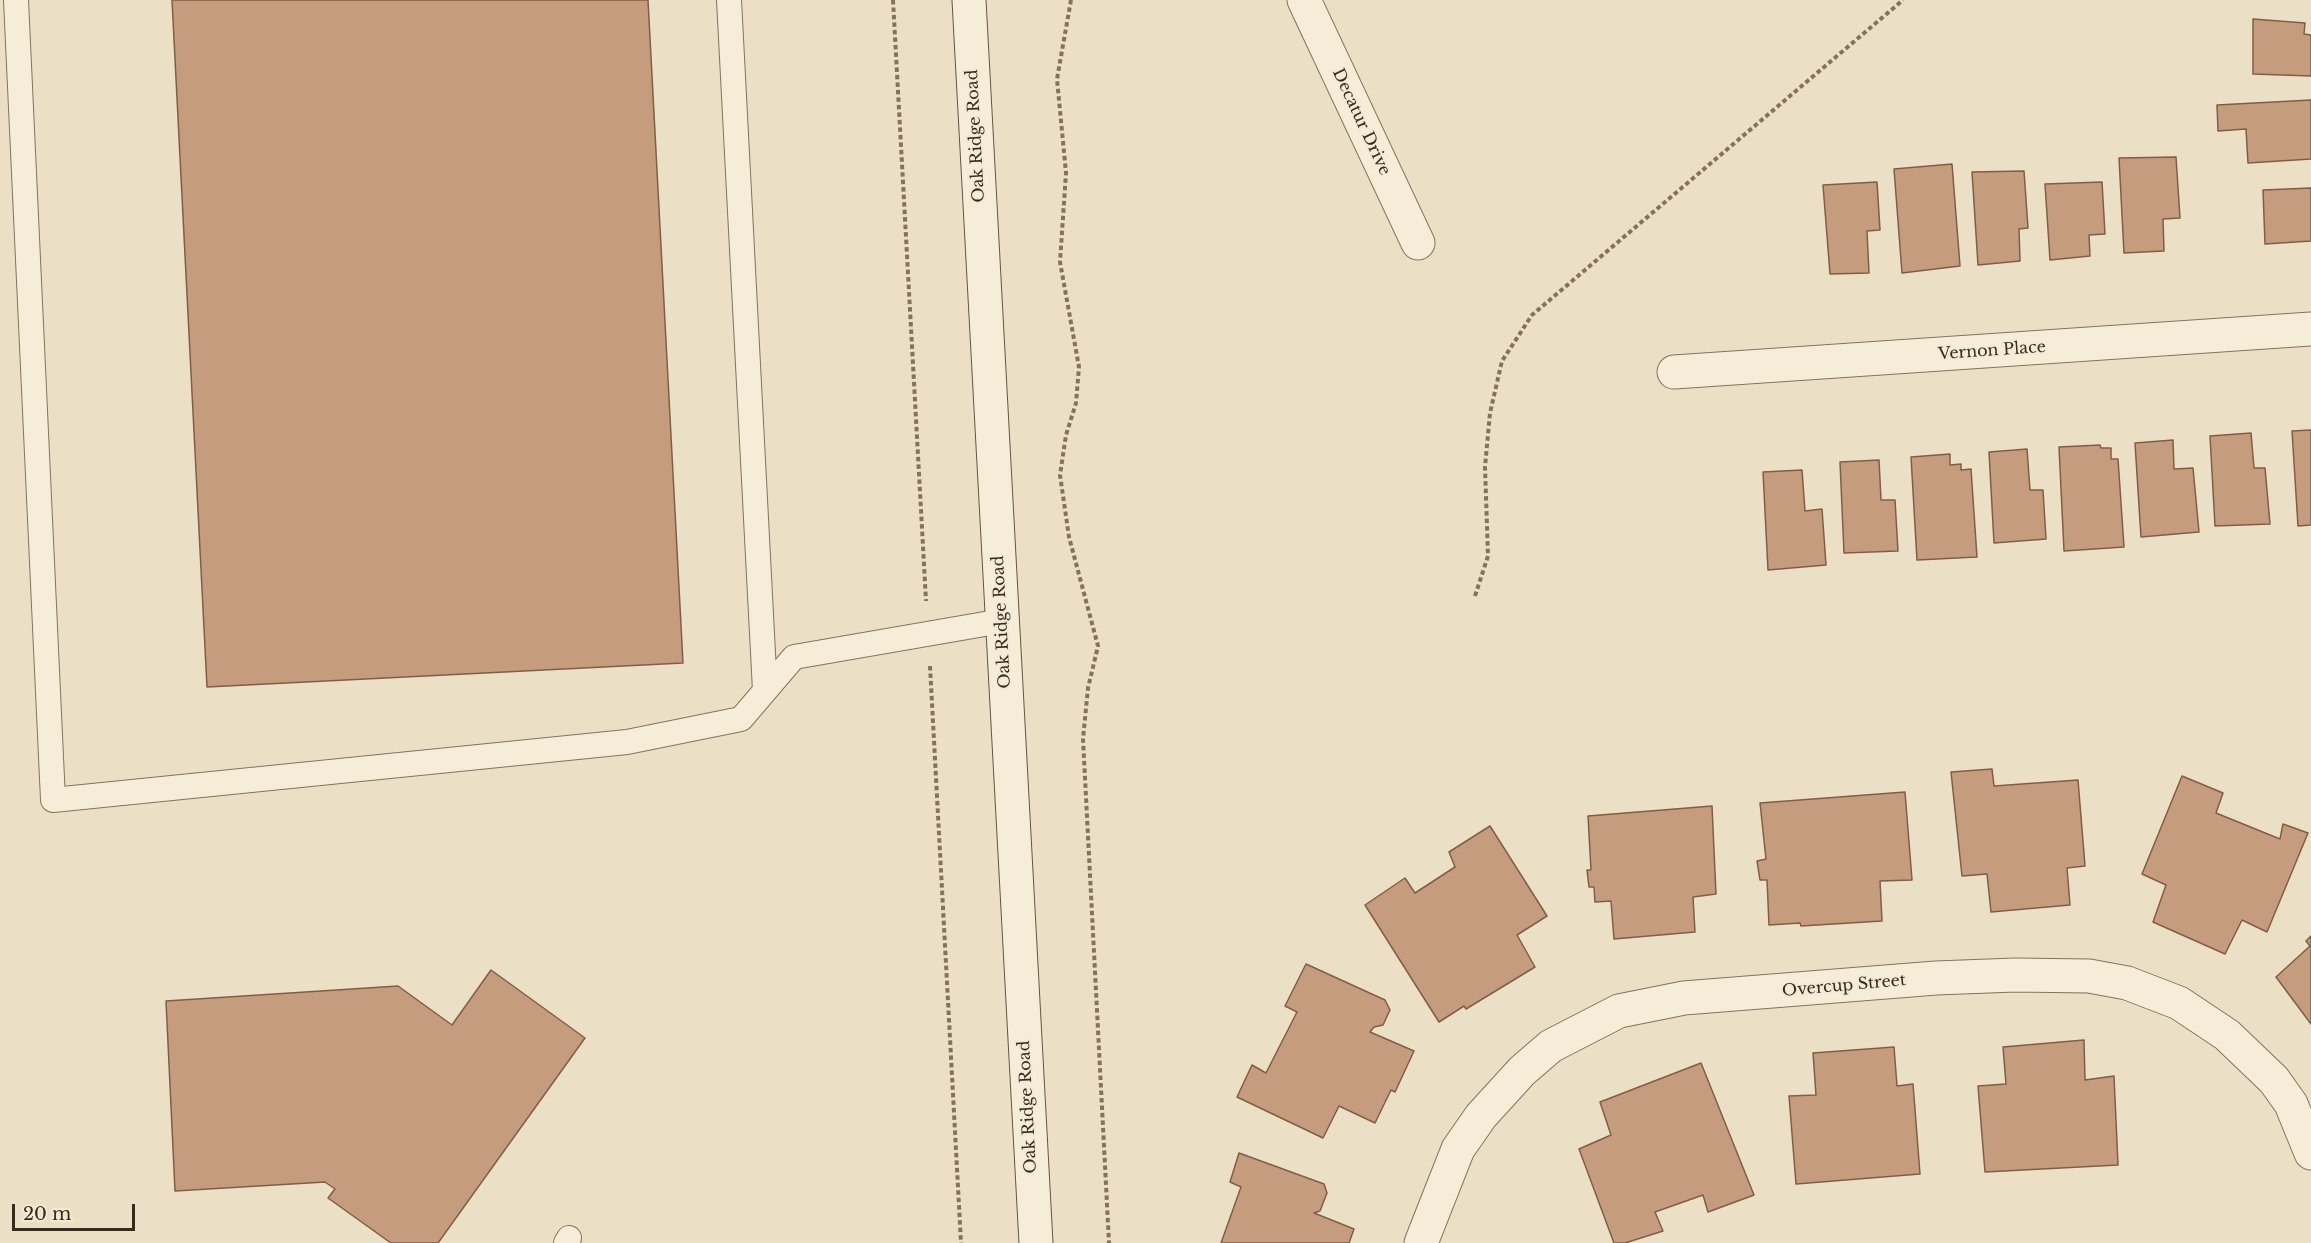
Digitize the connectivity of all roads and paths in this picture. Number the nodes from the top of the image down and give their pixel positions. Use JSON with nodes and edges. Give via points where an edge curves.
{"nodes":[{"id":1,"x":16,"y":0,"type":"edge"},
{"id":2,"x":729,"y":0,"type":"edge"},
{"id":3,"x":969,"y":0,"type":"edge"},
{"id":4,"x":1071,"y":0,"type":"edge"},
{"id":5,"x":1304,"y":0,"type":"edge"},
{"id":6,"x":1903,"y":0,"type":"edge"},
{"id":7,"x":1418,"y":243,"type":"dead end"},
{"id":8,"x":2311,"y":329,"type":"edge"},
{"id":9,"x":1674,"y":372,"type":"dead end"},
{"id":10,"x":1475,"y":596,"type":"dead end"},
{"id":11,"x":1002,"y":621,"type":"junction"},
{"id":12,"x":765,"y":691,"type":"junction"},
{"id":13,"x":2311,"y":1153,"type":"edge"},
{"id":14,"x":1036,"y":1243,"type":"edge"},
{"id":15,"x":1108,"y":1243,"type":"edge"},
{"id":16,"x":1421,"y":1243,"type":"edge"}],
"edges":[{"from":1,"to":12,"type":"lane","via":[[53,800],[627,742],[741,719]]},
{"from":2,"to":12,"type":"lane"},
{"from":3,"to":11,"type":"street","name":"Oak Ridge Road"},
{"from":4,"to":15,"type":"path","via":[[1057,79],[1066,172],[1060,262],[1079,367],[1076,403],[1060,476],[1069,537],[1098,646],[1088,688],[1083,739]]},
{"from":5,"to":7,"type":"street","name":"Decatur Drive"},
{"from":6,"to":10,"type":"path","via":[[1532,315],[1502,361],[1490,413],[1485,467],[1488,556]]},
{"from":8,"to":9,"type":"street","name":"Vernon Place"},
{"from":11,"to":12,"type":"lane","via":[[794,657]]},
{"from":11,"to":14,"type":"street","name":"Oak Ridge Road"},
{"from":13,"to":16,"type":"street","name":"Overcup Street","via":[[2291,1104],[2280,1088],[2227,1035],[2179,1003],[2127,983],[2089,976],[2015,975],[1684,998],[1619,1011],[1551,1046],[1522,1071],[1481,1116],[1458,1149]]}]}
